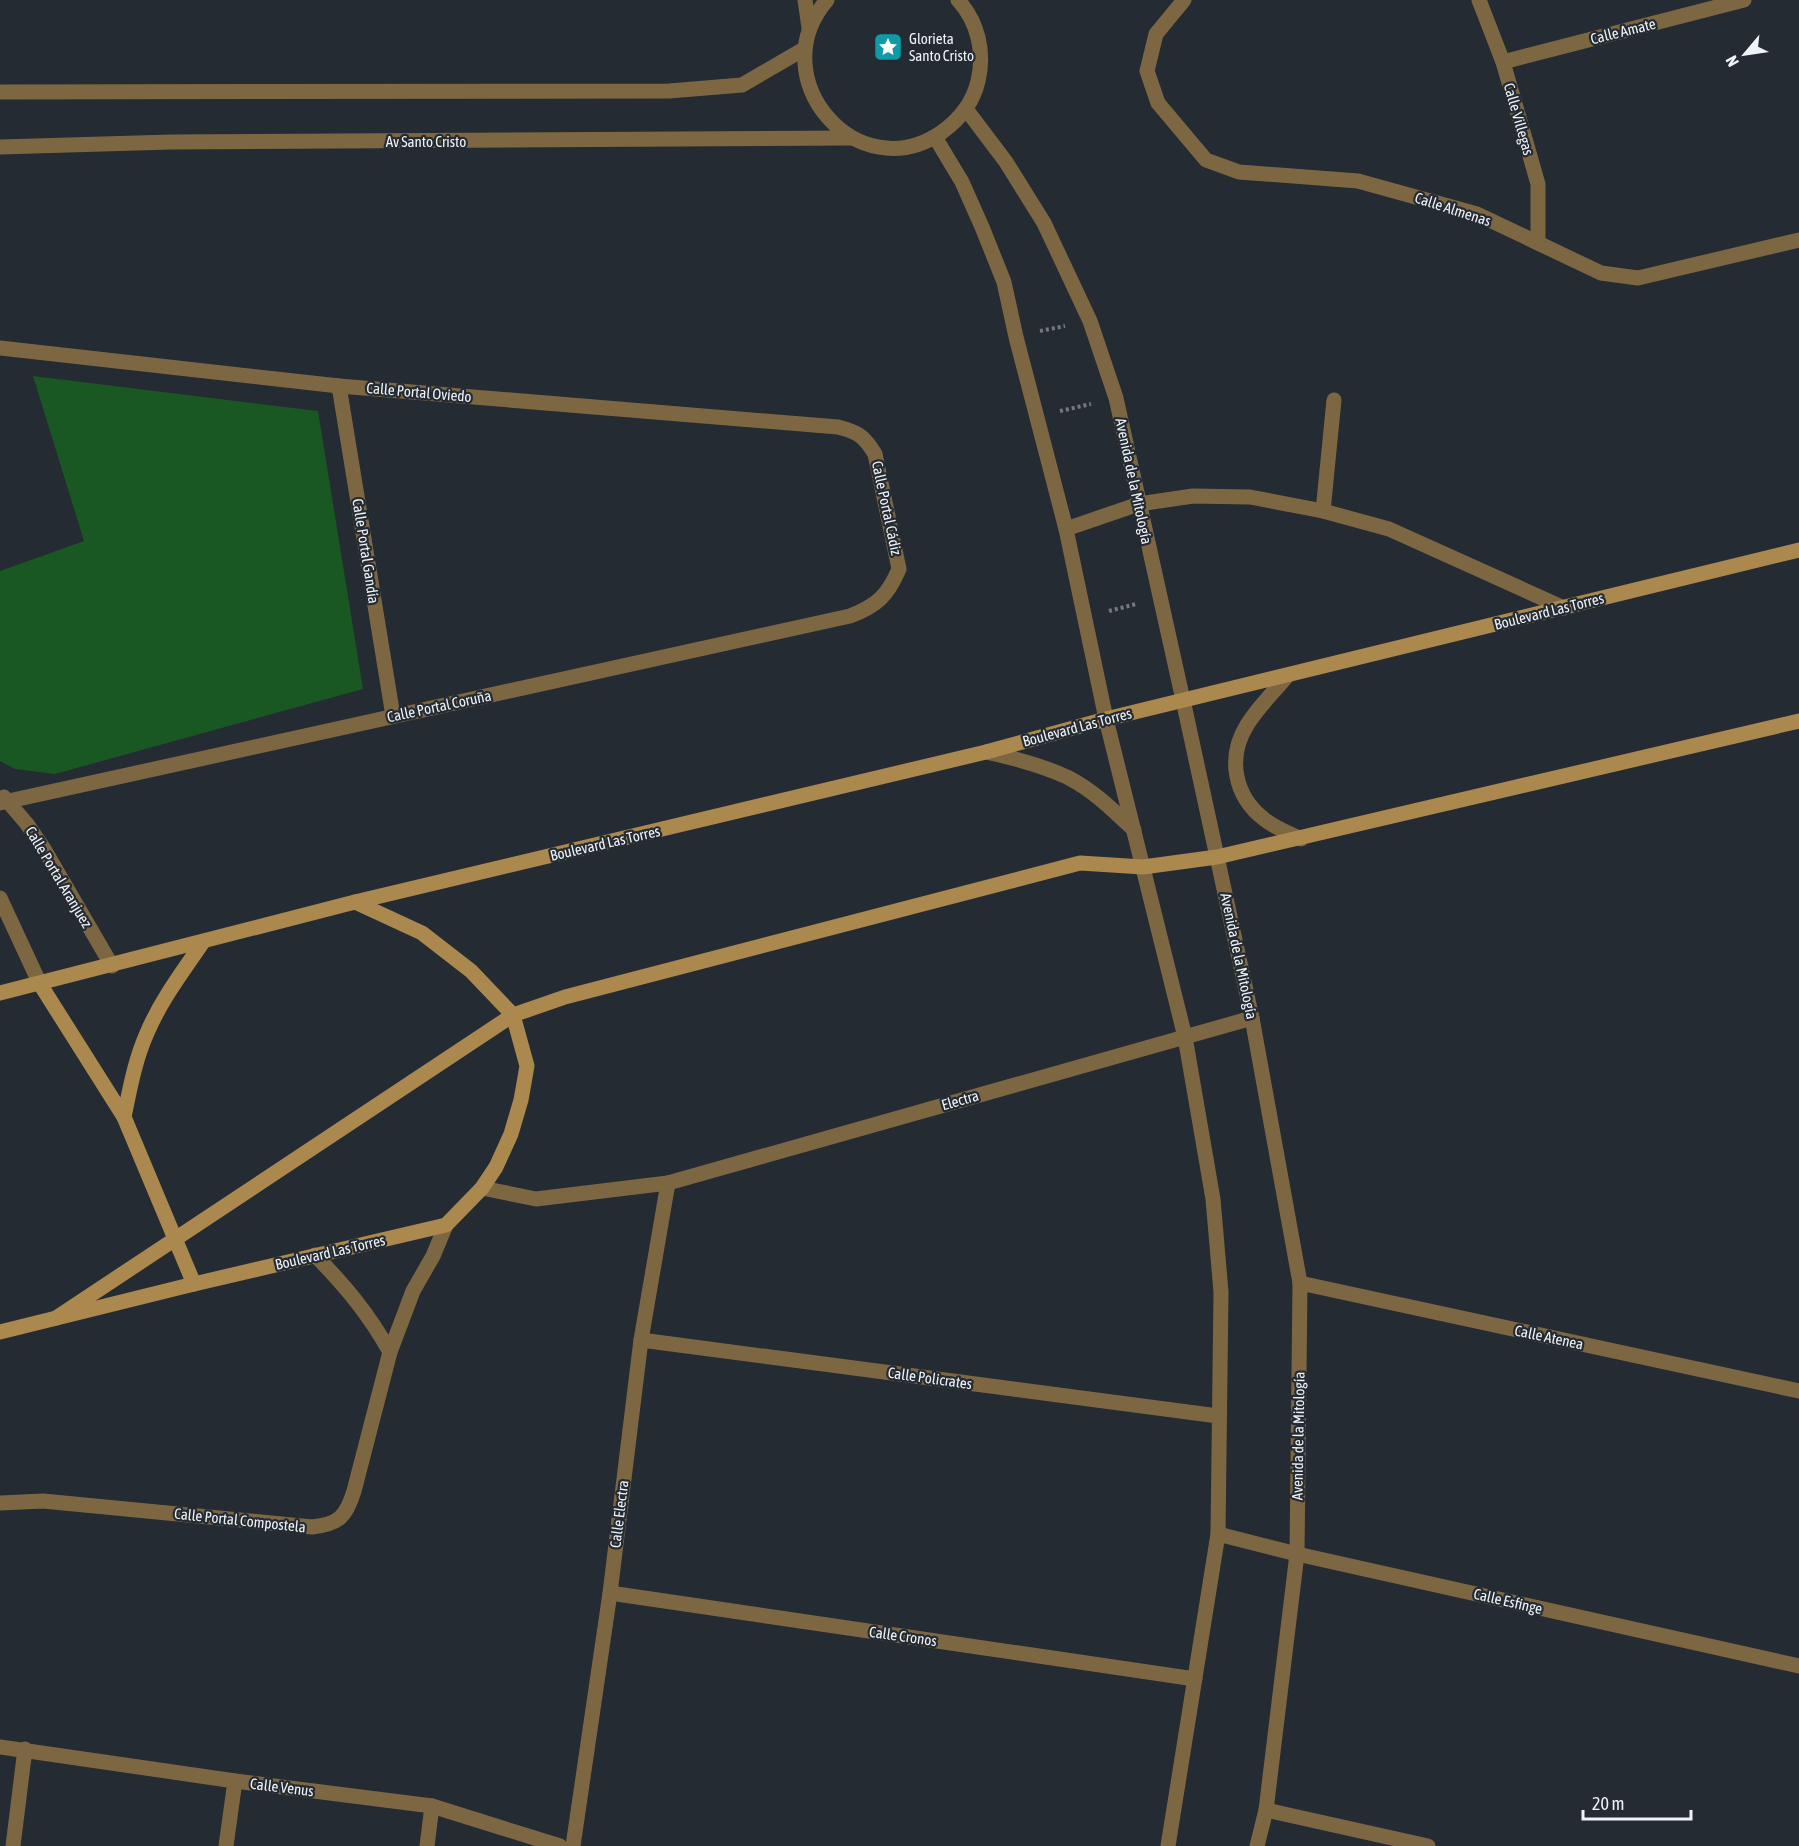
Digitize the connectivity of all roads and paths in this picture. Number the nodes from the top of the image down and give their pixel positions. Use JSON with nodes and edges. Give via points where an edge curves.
{"nodes":[{"id":1,"x":805,"y":0,"type":"edge"},
{"id":2,"x":827,"y":0,"type":"edge"},
{"id":3,"x":958,"y":0,"type":"edge"},
{"id":4,"x":1184,"y":0,"type":"edge"},
{"id":5,"x":1479,"y":0,"type":"edge"},
{"id":6,"x":1741,"y":0,"type":"edge"},
{"id":7,"x":809,"y":28,"type":"junction"},
{"id":8,"x":804,"y":49,"type":"junction"},
{"id":9,"x":1503,"y":62,"type":"junction"},
{"id":10,"x":0,"y":92,"type":"edge"},
{"id":11,"x":966,"y":109,"type":"junction"},
{"id":12,"x":935,"y":137,"type":"junction"},
{"id":13,"x":852,"y":138,"type":"junction"},
{"id":14,"x":0,"y":147,"type":"edge"},
{"id":15,"x":1799,"y":240,"type":"edge"},
{"id":16,"x":1538,"y":243,"type":"junction"},
{"id":17,"x":1090,"y":321,"type":"junction"},
{"id":18,"x":1016,"y":337,"type":"junction"},
{"id":19,"x":0,"y":348,"type":"edge"},
{"id":20,"x":339,"y":386,"type":"junction"},
{"id":21,"x":1116,"y":398,"type":"junction"},
{"id":22,"x":1334,"y":400,"type":"dead end"},
{"id":23,"x":1036,"y":416,"type":"junction"},
{"id":24,"x":838,"y":427,"type":"joint"},
{"id":25,"x":1139,"y":504,"type":"junction"},
{"id":26,"x":1323,"y":511,"type":"junction"},
{"id":27,"x":1066,"y":529,"type":"junction"},
{"id":28,"x":1799,"y":550,"type":"edge"},
{"id":29,"x":1160,"y":597,"type":"junction"},
{"id":30,"x":876,"y":603,"type":"joint"},
{"id":31,"x":1564,"y":608,"type":"junction"},
{"id":32,"x":1085,"y":618,"type":"junction"},
{"id":33,"x":1288,"y":675,"type":"junction"},
{"id":34,"x":1184,"y":700,"type":"junction"},
{"id":35,"x":393,"y":716,"type":"junction"},
{"id":36,"x":1106,"y":719,"type":"junction"},
{"id":37,"x":1799,"y":721,"type":"edge"},
{"id":38,"x":986,"y":752,"type":"junction"},
{"id":39,"x":3,"y":799,"type":"edge"},
{"id":40,"x":1134,"y":830,"type":"junction"},
{"id":41,"x":1301,"y":839,"type":"junction"},
{"id":42,"x":1217,"y":857,"type":"junction"},
{"id":43,"x":1143,"y":867,"type":"junction"},
{"id":44,"x":0,"y":898,"type":"edge"},
{"id":45,"x":355,"y":902,"type":"junction"},
{"id":46,"x":203,"y":942,"type":"junction"},
{"id":47,"x":112,"y":966,"type":"junction"},
{"id":48,"x":40,"y":984,"type":"junction"},
{"id":49,"x":0,"y":993,"type":"edge"},
{"id":50,"x":513,"y":1015,"type":"junction"},
{"id":51,"x":1252,"y":1018,"type":"junction"},
{"id":52,"x":1185,"y":1037,"type":"junction"},
{"id":53,"x":124,"y":1117,"type":"junction"},
{"id":54,"x":668,"y":1183,"type":"junction"},
{"id":55,"x":482,"y":1188,"type":"junction"},
{"id":56,"x":446,"y":1225,"type":"junction"},
{"id":57,"x":175,"y":1239,"type":"junction"},
{"id":58,"x":315,"y":1256,"type":"junction"},
{"id":59,"x":1300,"y":1283,"type":"junction"},
{"id":60,"x":194,"y":1284,"type":"junction"},
{"id":61,"x":56,"y":1318,"type":"junction"},
{"id":62,"x":0,"y":1332,"type":"edge"},
{"id":63,"x":641,"y":1340,"type":"junction"},
{"id":64,"x":390,"y":1352,"type":"junction"},
{"id":65,"x":1799,"y":1391,"type":"edge"},
{"id":66,"x":1218,"y":1416,"type":"junction"},
{"id":67,"x":0,"y":1503,"type":"edge"},
{"id":68,"x":1218,"y":1534,"type":"junction"},
{"id":69,"x":1296,"y":1554,"type":"junction"},
{"id":70,"x":610,"y":1593,"type":"junction"},
{"id":71,"x":1799,"y":1666,"type":"edge"},
{"id":72,"x":1195,"y":1679,"type":"junction"},
{"id":73,"x":0,"y":1747,"type":"edge"},
{"id":74,"x":25,"y":1749,"type":"junction"},
{"id":75,"x":235,"y":1781,"type":"junction"},
{"id":76,"x":432,"y":1806,"type":"junction"},
{"id":77,"x":1266,"y":1810,"type":"junction"},
{"id":78,"x":13,"y":1846,"type":"edge"},
{"id":79,"x":226,"y":1846,"type":"edge"},
{"id":80,"x":427,"y":1846,"type":"edge"},
{"id":81,"x":560,"y":1846,"type":"edge"},
{"id":82,"x":573,"y":1846,"type":"edge"},
{"id":83,"x":1168,"y":1846,"type":"edge"},
{"id":84,"x":1257,"y":1846,"type":"edge"},
{"id":85,"x":1428,"y":1846,"type":"edge"}],
"edges":[{"from":1,"to":7,"type":"street"},
{"from":2,"to":7,"type":"street"},
{"from":3,"to":11,"type":"street","via":[[975,27],[981,48],[976,90]]},
{"from":4,"to":16,"type":"street","name":"Calle Almenas","via":[[1156,34],[1148,71],[1158,103],[1206,160],[1239,172],[1358,181],[1477,214]]},
{"from":5,"to":9,"type":"street","name":"Calle Villegas"},
{"from":6,"to":9,"type":"street","name":"Calle Amate"},
{"from":7,"to":8,"type":"street"},
{"from":8,"to":10,"type":"street","via":[[742,85],[669,91]]},
{"from":8,"to":13,"type":"street","via":[[810,91],[820,110]]},
{"from":9,"to":16,"type":"street","name":"Calle Villegas","via":[[1538,184]]},
{"from":11,"to":12,"type":"street"},
{"from":11,"to":17,"type":"street","name":"Avenida de la Mitología","via":[[1006,162],[1044,223]]},
{"from":12,"to":13,"type":"street","via":[[894,148]]},
{"from":12,"to":18,"type":"street","via":[[962,182],[982,227],[1004,282]]},
{"from":13,"to":14,"type":"street","name":"Av Santo Cristo","via":[[171,142]]},
{"from":15,"to":16,"type":"street","name":"Calle Almenas","via":[[1638,278],[1601,273]]},
{"from":17,"to":18,"type":"path"},
{"from":17,"to":21,"type":"street","name":"Avenida de la Mitología"},
{"from":18,"to":23,"type":"street"},
{"from":19,"to":20,"type":"street","name":"Calle Portal Oviedo"},
{"from":20,"to":24,"type":"street","name":"Calle Portal Oviedo"},
{"from":20,"to":35,"type":"street","name":"Calle Portal Gandía"},
{"from":21,"to":23,"type":"path"},
{"from":21,"to":25,"type":"street","name":"Avenida de la Mitología"},
{"from":22,"to":26,"type":"street"},
{"from":23,"to":27,"type":"street"},
{"from":24,"to":30,"type":"street","name":"Calle Portal Cádiz","via":[[855,431],[867,440],[875,454],[899,569],[892,586]]},
{"from":25,"to":26,"type":"street","via":[[1193,496],[1250,497]]},
{"from":25,"to":27,"type":"street"},
{"from":25,"to":29,"type":"street","name":"Avenida de la Mitología"},
{"from":26,"to":31,"type":"street","via":[[1389,529]]},
{"from":27,"to":32,"type":"street"},
{"from":28,"to":31,"type":"main road","name":"Boulevard Las Torres"},
{"from":29,"to":32,"type":"path"},
{"from":29,"to":34,"type":"street","name":"Avenida de la Mitología"},
{"from":30,"to":35,"type":"street","name":"Calle Portal Coruña","via":[[849,616]]},
{"from":31,"to":33,"type":"main road","name":"Boulevard Las Torres"},
{"from":32,"to":36,"type":"street"},
{"from":33,"to":34,"type":"main road","name":"Boulevard Las Torres"},
{"from":33,"to":41,"type":"street","via":[[1248,723],[1240,737],[1234,768],[1250,805],[1265,820]]},
{"from":34,"to":36,"type":"main road","name":"Boulevard Las Torres"},
{"from":34,"to":42,"type":"street","name":"Avenida de la Mitología"},
{"from":35,"to":39,"type":"street","name":"Calle Portal Coruña"},
{"from":36,"to":38,"type":"main road","name":"Boulevard Las Torres"},
{"from":36,"to":40,"type":"street"},
{"from":37,"to":41,"type":"main road","name":"Boulevard Las Torres"},
{"from":38,"to":40,"type":"street","via":[[1034,763],[1069,778]]},
{"from":38,"to":45,"type":"main road","name":"Boulevard Las Torres"},
{"from":39,"to":47,"type":"street","name":"Calle Portal Aranjuez","via":[[44,849]]},
{"from":40,"to":43,"type":"street"},
{"from":41,"to":42,"type":"main road","name":"Boulevard Las Torres"},
{"from":42,"to":43,"type":"main road","name":"Boulevard Las Torres"},
{"from":42,"to":51,"type":"street","name":"Avenida de la Mitología"},
{"from":43,"to":50,"type":"main road","name":"Boulevard Las Torres","via":[[1080,863],[565,997]]},
{"from":43,"to":52,"type":"street"},
{"from":44,"to":48,"type":"street"},
{"from":45,"to":46,"type":"main road","name":"Boulevard Las Torres"},
{"from":45,"to":50,"type":"main road","via":[[422,933],[471,971]]},
{"from":46,"to":47,"type":"main road","name":"Boulevard Las Torres"},
{"from":46,"to":53,"type":"main road","via":[[147,1032],[132,1074]]},
{"from":47,"to":48,"type":"main road","name":"Boulevard Las Torres"},
{"from":48,"to":49,"type":"main road","name":"Boulevard Las Torres"},
{"from":48,"to":53,"type":"main road"},
{"from":50,"to":55,"type":"main road","via":[[526,1066],[521,1100],[511,1134]]},
{"from":50,"to":57,"type":"main road","name":"Boulevard Las Torres"},
{"from":51,"to":52,"type":"street","name":"Electra"},
{"from":51,"to":59,"type":"street","name":"Avenida de la Mitología"},
{"from":52,"to":54,"type":"street","name":"Electra"},
{"from":52,"to":66,"type":"street","via":[[1213,1199],[1221,1292]]},
{"from":53,"to":57,"type":"main road"},
{"from":54,"to":55,"type":"street","name":"Electra","via":[[536,1199]]},
{"from":54,"to":63,"type":"street","name":"Calle Electra"},
{"from":55,"to":56,"type":"main road"},
{"from":56,"to":58,"type":"main road","name":"Boulevard Las Torres"},
{"from":56,"to":64,"type":"street","name":"Calle Portal Compostela","via":[[413,1291]]},
{"from":57,"to":60,"type":"main road"},
{"from":57,"to":61,"type":"main road","name":"Boulevard Las Torres"},
{"from":58,"to":60,"type":"main road","name":"Boulevard Las Torres"},
{"from":58,"to":64,"type":"street","via":[[350,1291]]},
{"from":59,"to":65,"type":"street","name":"Calle Atenea"},
{"from":59,"to":69,"type":"street","name":"Avenida de la Mitología"},
{"from":60,"to":61,"type":"main road","name":"Boulevard Las Torres"},
{"from":61,"to":62,"type":"main road","name":"Boulevard Las Torres"},
{"from":63,"to":66,"type":"street","name":"Calle Policrates"},
{"from":63,"to":70,"type":"street","name":"Calle Electra"},
{"from":64,"to":67,"type":"street","name":"Calle Portal Compostela","via":[[350,1505],[342,1518],[327,1526],[43,1501]]},
{"from":66,"to":68,"type":"street"},
{"from":68,"to":69,"type":"street","name":"Calle Esfinge"},
{"from":68,"to":72,"type":"street"},
{"from":69,"to":71,"type":"street","name":"Calle Esfinge"},
{"from":69,"to":77,"type":"street","name":"Avenida de la Mitología"},
{"from":70,"to":72,"type":"street","name":"Calle Cronos"},
{"from":70,"to":82,"type":"street","name":"Calle Electra"},
{"from":72,"to":83,"type":"street"},
{"from":73,"to":74,"type":"street","name":"Calle Venus"},
{"from":74,"to":75,"type":"street","name":"Calle Venus"},
{"from":74,"to":78,"type":"street"},
{"from":75,"to":76,"type":"street","name":"Calle Venus"},
{"from":75,"to":79,"type":"street"},
{"from":76,"to":80,"type":"street"},
{"from":76,"to":81,"type":"street","name":"Calle Venus"},
{"from":77,"to":84,"type":"street","name":"Avenida de la Mitología"},
{"from":77,"to":85,"type":"street"}]}
